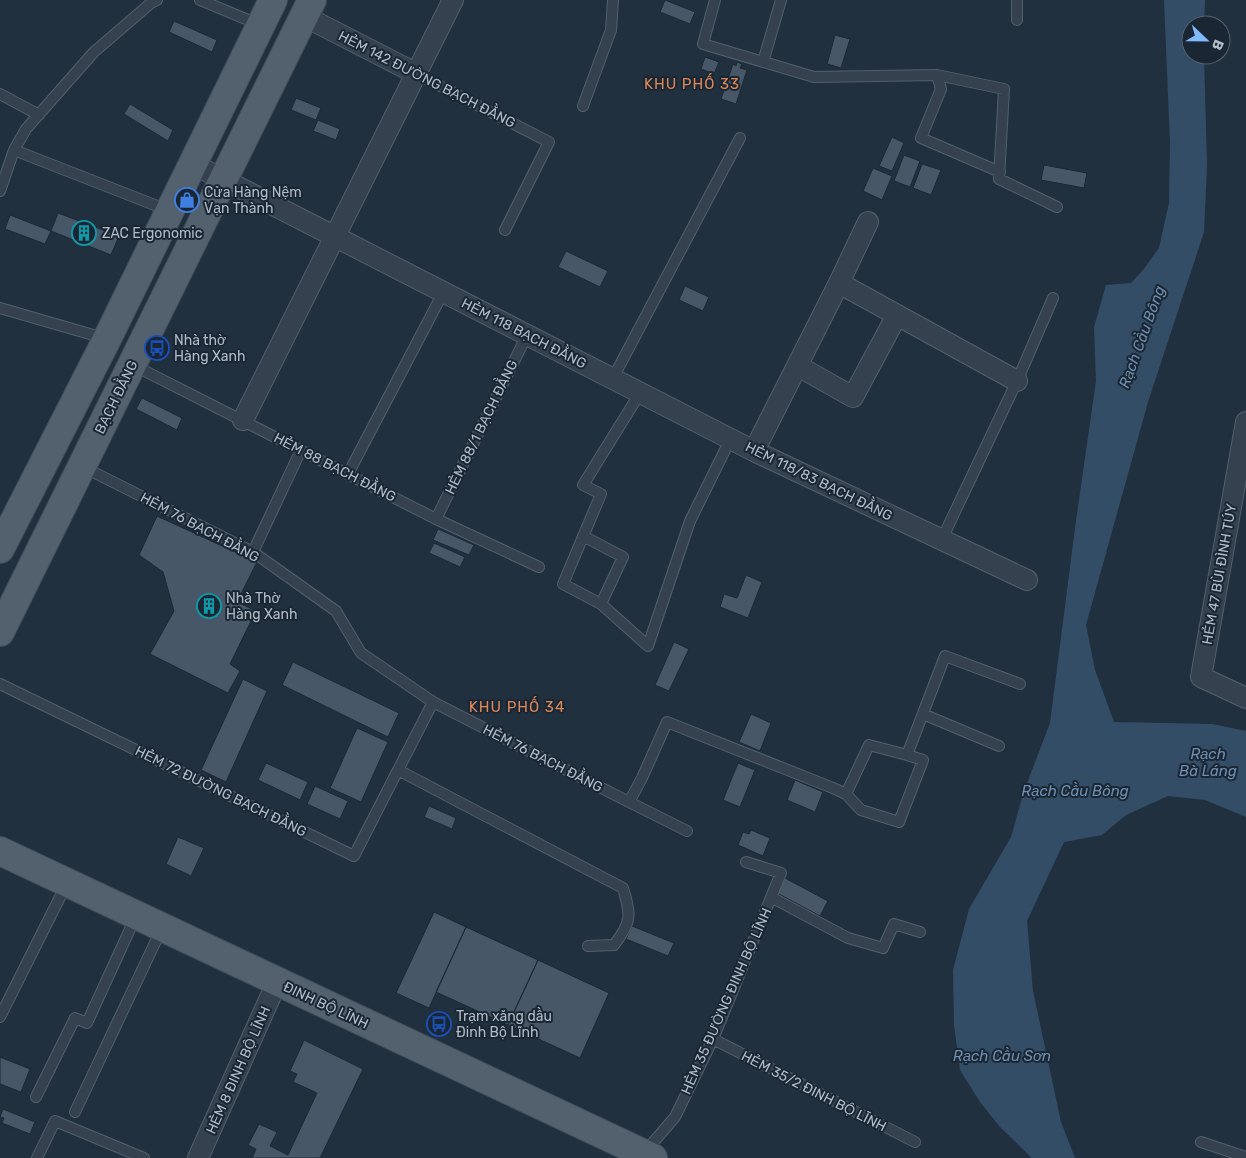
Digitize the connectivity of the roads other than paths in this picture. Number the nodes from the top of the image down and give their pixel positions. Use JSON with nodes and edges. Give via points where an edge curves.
{"nodes":[{"id":1,"x":157,"y":0,"type":"edge"},
{"id":2,"x":200,"y":0,"type":"edge"},
{"id":3,"x":273,"y":0,"type":"edge"},
{"id":4,"x":453,"y":0,"type":"edge"},
{"id":5,"x":613,"y":0,"type":"edge"},
{"id":6,"x":715,"y":0,"type":"edge"},
{"id":7,"x":781,"y":0,"type":"edge"},
{"id":8,"x":1017,"y":0,"type":"edge"},
{"id":9,"x":308,"y":8,"type":"edge"},
{"id":10,"x":1017,"y":20,"type":"dead end"},
{"id":11,"x":261,"y":25,"type":"junction"},
{"id":12,"x":763,"y":62,"type":"junction"},
{"id":13,"x":417,"y":74,"type":"junction"},
{"id":14,"x":937,"y":75,"type":"junction"},
{"id":15,"x":0,"y":94,"type":"edge"},
{"id":16,"x":583,"y":106,"type":"dead end"},
{"id":17,"x":39,"y":115,"type":"junction"},
{"id":18,"x":740,"y":138,"type":"dead end"},
{"id":19,"x":14,"y":150,"type":"junction"},
{"id":20,"x":193,"y":164,"type":"junction"},
{"id":21,"x":1000,"y":172,"type":"junction"},
{"id":22,"x":224,"y":178,"type":"junction"},
{"id":23,"x":0,"y":191,"type":"edge"},
{"id":24,"x":1056,"y":207,"type":"dead end"},
{"id":25,"x":170,"y":211,"type":"junction"},
{"id":26,"x":868,"y":222,"type":"dead end"},
{"id":27,"x":505,"y":230,"type":"dead end"},
{"id":28,"x":335,"y":236,"type":"junction"},
{"id":29,"x":839,"y":283,"type":"junction"},
{"id":30,"x":444,"y":292,"type":"junction"},
{"id":31,"x":1053,"y":298,"type":"dead end"},
{"id":32,"x":0,"y":308,"type":"edge"},
{"id":33,"x":897,"y":315,"type":"junction"},
{"id":34,"x":527,"y":335,"type":"junction"},
{"id":35,"x":107,"y":339,"type":"junction"},
{"id":36,"x":132,"y":364,"type":"junction"},
{"id":37,"x":798,"y":366,"type":"junction"},
{"id":38,"x":613,"y":378,"type":"junction"},
{"id":39,"x":1017,"y":381,"type":"junction"},
{"id":40,"x":640,"y":393,"type":"junction"},
{"id":41,"x":243,"y":420,"type":"junction"},
{"id":42,"x":1246,"y":422,"type":"edge"},
{"id":43,"x":732,"y":438,"type":"junction"},
{"id":44,"x":301,"y":450,"type":"junction"},
{"id":45,"x":52,"y":451,"type":"junction"},
{"id":46,"x":754,"y":451,"type":"junction"},
{"id":47,"x":1242,"y":465,"type":"edge"},
{"id":48,"x":82,"y":466,"type":"junction"},
{"id":49,"x":348,"y":474,"type":"junction"},
{"id":50,"x":436,"y":519,"type":"junction"},
{"id":51,"x":584,"y":536,"type":"junction"},
{"id":52,"x":942,"y":539,"type":"junction"},
{"id":53,"x":1,"y":546,"type":"edge"},
{"id":54,"x":253,"y":552,"type":"junction"},
{"id":55,"x":539,"y":567,"type":"dead end"},
{"id":56,"x":1027,"y":580,"type":"dead end"},
{"id":57,"x":600,"y":604,"type":"junction"},
{"id":58,"x":0,"y":632,"type":"edge"},
{"id":59,"x":0,"y":684,"type":"edge"},
{"id":60,"x":1020,"y":684,"type":"dead end"},
{"id":61,"x":1246,"y":698,"type":"edge"},
{"id":62,"x":433,"y":702,"type":"junction"},
{"id":63,"x":923,"y":714,"type":"junction"},
{"id":64,"x":999,"y":746,"type":"dead end"},
{"id":65,"x":907,"y":756,"type":"junction"},
{"id":66,"x":398,"y":770,"type":"junction"},
{"id":67,"x":846,"y":794,"type":"junction"},
{"id":68,"x":629,"y":802,"type":"junction"},
{"id":69,"x":687,"y":831,"type":"dead end"},
{"id":70,"x":0,"y":850,"type":"edge"},
{"id":71,"x":746,"y":862,"type":"dead end"},
{"id":72,"x":68,"y":883,"type":"junction"},
{"id":73,"x":772,"y":897,"type":"junction"},
{"id":74,"x":136,"y":915,"type":"junction"},
{"id":75,"x":163,"y":928,"type":"junction"},
{"id":76,"x":920,"y":932,"type":"dead end"},
{"id":77,"x":588,"y":946,"type":"dead end"},
{"id":78,"x":277,"y":982,"type":"junction"},
{"id":79,"x":0,"y":1017,"type":"edge"},
{"id":80,"x":713,"y":1039,"type":"junction"},
{"id":81,"x":36,"y":1097,"type":"dead end"},
{"id":82,"x":75,"y":1112,"type":"dead end"},
{"id":83,"x":914,"y":1142,"type":"dead end"},
{"id":84,"x":1201,"y":1142,"type":"dead end"},
{"id":85,"x":646,"y":1157,"type":"edge"},
{"id":86,"x":1246,"y":1157,"type":"edge"},
{"id":87,"x":37,"y":1158,"type":"edge"},
{"id":88,"x":144,"y":1158,"type":"edge"},
{"id":89,"x":198,"y":1158,"type":"edge"}],
"edges":[{"from":1,"to":17,"type":"lane","via":[[94,52]]},
{"from":2,"to":11,"type":"lane"},
{"from":3,"to":11,"type":"main road"},
{"from":4,"to":13,"type":"street"},
{"from":5,"to":16,"type":"lane","via":[[611,30]]},
{"from":6,"to":12,"type":"lane","via":[[704,44]]},
{"from":7,"to":12,"type":"lane"},
{"from":8,"to":10,"type":"lane"},
{"from":9,"to":13,"type":"street","name":"HẺM 142 ĐƯỜNG BẠCH ĐẰNG"},
{"from":9,"to":22,"type":"main road","name":"BẠCH ĐẰNG"},
{"from":11,"to":20,"type":"main road"},
{"from":12,"to":14,"type":"lane","via":[[814,77]]},
{"from":13,"to":27,"type":"lane","name":"HẺM 142 ĐƯỜNG BẠCH ĐẰNG","via":[[549,142]]},
{"from":13,"to":28,"type":"street"},
{"from":14,"to":21,"type":"lane","via":[[1004,89]]},
{"from":14,"to":21,"type":"lane","via":[[941,89],[921,138]]},
{"from":15,"to":17,"type":"lane"},
{"from":17,"to":19,"type":"lane"},
{"from":18,"to":38,"type":"lane"},
{"from":19,"to":23,"type":"lane"},
{"from":19,"to":25,"type":"lane"},
{"from":20,"to":22,"type":"street","name":"HẺM 118 BẠCH ĐẰNG"},
{"from":20,"to":25,"type":"main road"},
{"from":21,"to":24,"type":"lane","via":[[999,179]]},
{"from":22,"to":28,"type":"street","name":"HẺM 118 BẠCH ĐẰNG"},
{"from":22,"to":36,"type":"main road","name":"BẠCH ĐẰNG"},
{"from":25,"to":35,"type":"main road"},
{"from":26,"to":29,"type":"street"},
{"from":28,"to":30,"type":"street","name":"HẺM 118 BẠCH ĐẰNG"},
{"from":28,"to":41,"type":"street"},
{"from":29,"to":33,"type":"street"},
{"from":29,"to":37,"type":"street"},
{"from":30,"to":34,"type":"street","name":"HẺM 118 BẠCH ĐẰNG"},
{"from":30,"to":49,"type":"lane"},
{"from":31,"to":39,"type":"lane"},
{"from":32,"to":35,"type":"lane"},
{"from":33,"to":37,"type":"street","via":[[853,397]]},
{"from":33,"to":39,"type":"street"},
{"from":34,"to":38,"type":"street","name":"HẺM 118 BẠCH ĐẰNG"},
{"from":34,"to":50,"type":"lane","name":"HẺM 88/1 BẠCH ĐẰNG"},
{"from":35,"to":45,"type":"main road"},
{"from":36,"to":41,"type":"lane","name":"HẺM 88 BẠCH ĐẰNG"},
{"from":36,"to":48,"type":"main road","name":"BẠCH ĐẰNG"},
{"from":37,"to":46,"type":"street"},
{"from":38,"to":40,"type":"street","name":"HẺM 118/83 BẠCH ĐẰNG"},
{"from":39,"to":52,"type":"lane"},
{"from":40,"to":43,"type":"street","name":"HẺM 118/83 BẠCH ĐẰNG"},
{"from":40,"to":51,"type":"lane","via":[[583,485],[602,494]]},
{"from":41,"to":44,"type":"lane","name":"HẺM 88 BẠCH ĐẰNG"},
{"from":42,"to":47,"type":"street","name":"HẺM 47 BÙI ĐÌNH TÚY"},
{"from":43,"to":46,"type":"street","name":"HẺM 118/83 BẠCH ĐẰNG"},
{"from":43,"to":57,"type":"lane","via":[[690,521],[648,646]]},
{"from":44,"to":49,"type":"lane","name":"HẺM 88 BẠCH ĐẰNG"},
{"from":44,"to":54,"type":"lane"},
{"from":45,"to":48,"type":"main road"},
{"from":45,"to":53,"type":"main road"},
{"from":46,"to":52,"type":"street","name":"HẺM 118/83 BẠCH ĐẰNG"},
{"from":47,"to":61,"type":"street","name":"HẺM 47 BÙI ĐÌNH TÚY","via":[[1201,677]]},
{"from":48,"to":54,"type":"lane","name":"HẺM 76 BẠCH ĐẰNG"},
{"from":48,"to":58,"type":"main road","name":"BẠCH ĐẰNG"},
{"from":49,"to":50,"type":"lane","name":"HẺM 88 BẠCH ĐẰNG"},
{"from":50,"to":55,"type":"lane","name":"HẺM 88 BẠCH ĐẰNG"},
{"from":51,"to":57,"type":"lane","via":[[563,584]]},
{"from":51,"to":57,"type":"lane","via":[[623,557]]},
{"from":52,"to":56,"type":"street","name":"HẺM 118/83 BẠCH ĐẰNG"},
{"from":54,"to":62,"type":"lane","name":"HẺM 76 BẠCH ĐẰNG","via":[[336,611],[361,654]]},
{"from":59,"to":66,"type":"lane","name":"HẺM 72 ĐƯỜNG BẠCH ĐẰNG","via":[[354,856]]},
{"from":60,"to":63,"type":"lane","via":[[945,656]]},
{"from":62,"to":66,"type":"lane","name":"HẺM 72 ĐƯỜNG BẠCH ĐẰNG"},
{"from":62,"to":68,"type":"lane","name":"HẺM 76 BẠCH ĐẰNG"},
{"from":63,"to":64,"type":"lane"},
{"from":63,"to":65,"type":"lane"},
{"from":65,"to":67,"type":"lane","via":[[869,745]]},
{"from":65,"to":67,"type":"lane","via":[[923,760],[899,822],[861,810]]},
{"from":66,"to":77,"type":"lane","via":[[623,888],[630,910],[626,930],[614,945]]},
{"from":67,"to":68,"type":"lane","via":[[667,722]]},
{"from":68,"to":69,"type":"lane","name":"HẺM 76 BẠCH ĐẰNG"},
{"from":70,"to":72,"type":"main road","name":"ĐINH BỘ LĨNH"},
{"from":71,"to":73,"type":"lane","name":"HẺM 35 ĐƯỜNG ĐINH BỘ LĨNH","via":[[781,873]]},
{"from":72,"to":74,"type":"main road","name":"ĐINH BỘ LĨNH"},
{"from":72,"to":79,"type":"lane"},
{"from":73,"to":76,"type":"lane","via":[[848,938],[883,948],[894,924]]},
{"from":73,"to":80,"type":"lane","name":"HẺM 35 ĐƯỜNG ĐINH BỘ LĨNH"},
{"from":74,"to":75,"type":"main road","name":"ĐINH BỘ LĨNH"},
{"from":74,"to":81,"type":"lane","via":[[86,1023],[75,1018]]},
{"from":75,"to":78,"type":"main road","name":"ĐINH BỘ LĨNH"},
{"from":75,"to":82,"type":"lane"},
{"from":78,"to":85,"type":"main road","name":"ĐINH BỘ LĨNH"},
{"from":78,"to":89,"type":"street","name":"HẺM 8 ĐINH BỘ LĨNH"},
{"from":80,"to":83,"type":"lane","name":"HẺM 35/2 ĐINH BỘ LĨNH"},
{"from":80,"to":85,"type":"lane","name":"HẺM 35 ĐƯỜNG ĐINH BỘ LĨNH","via":[[675,1117]]},
{"from":84,"to":86,"type":"lane"},
{"from":87,"to":88,"type":"lane","via":[[55,1122]]}]}
